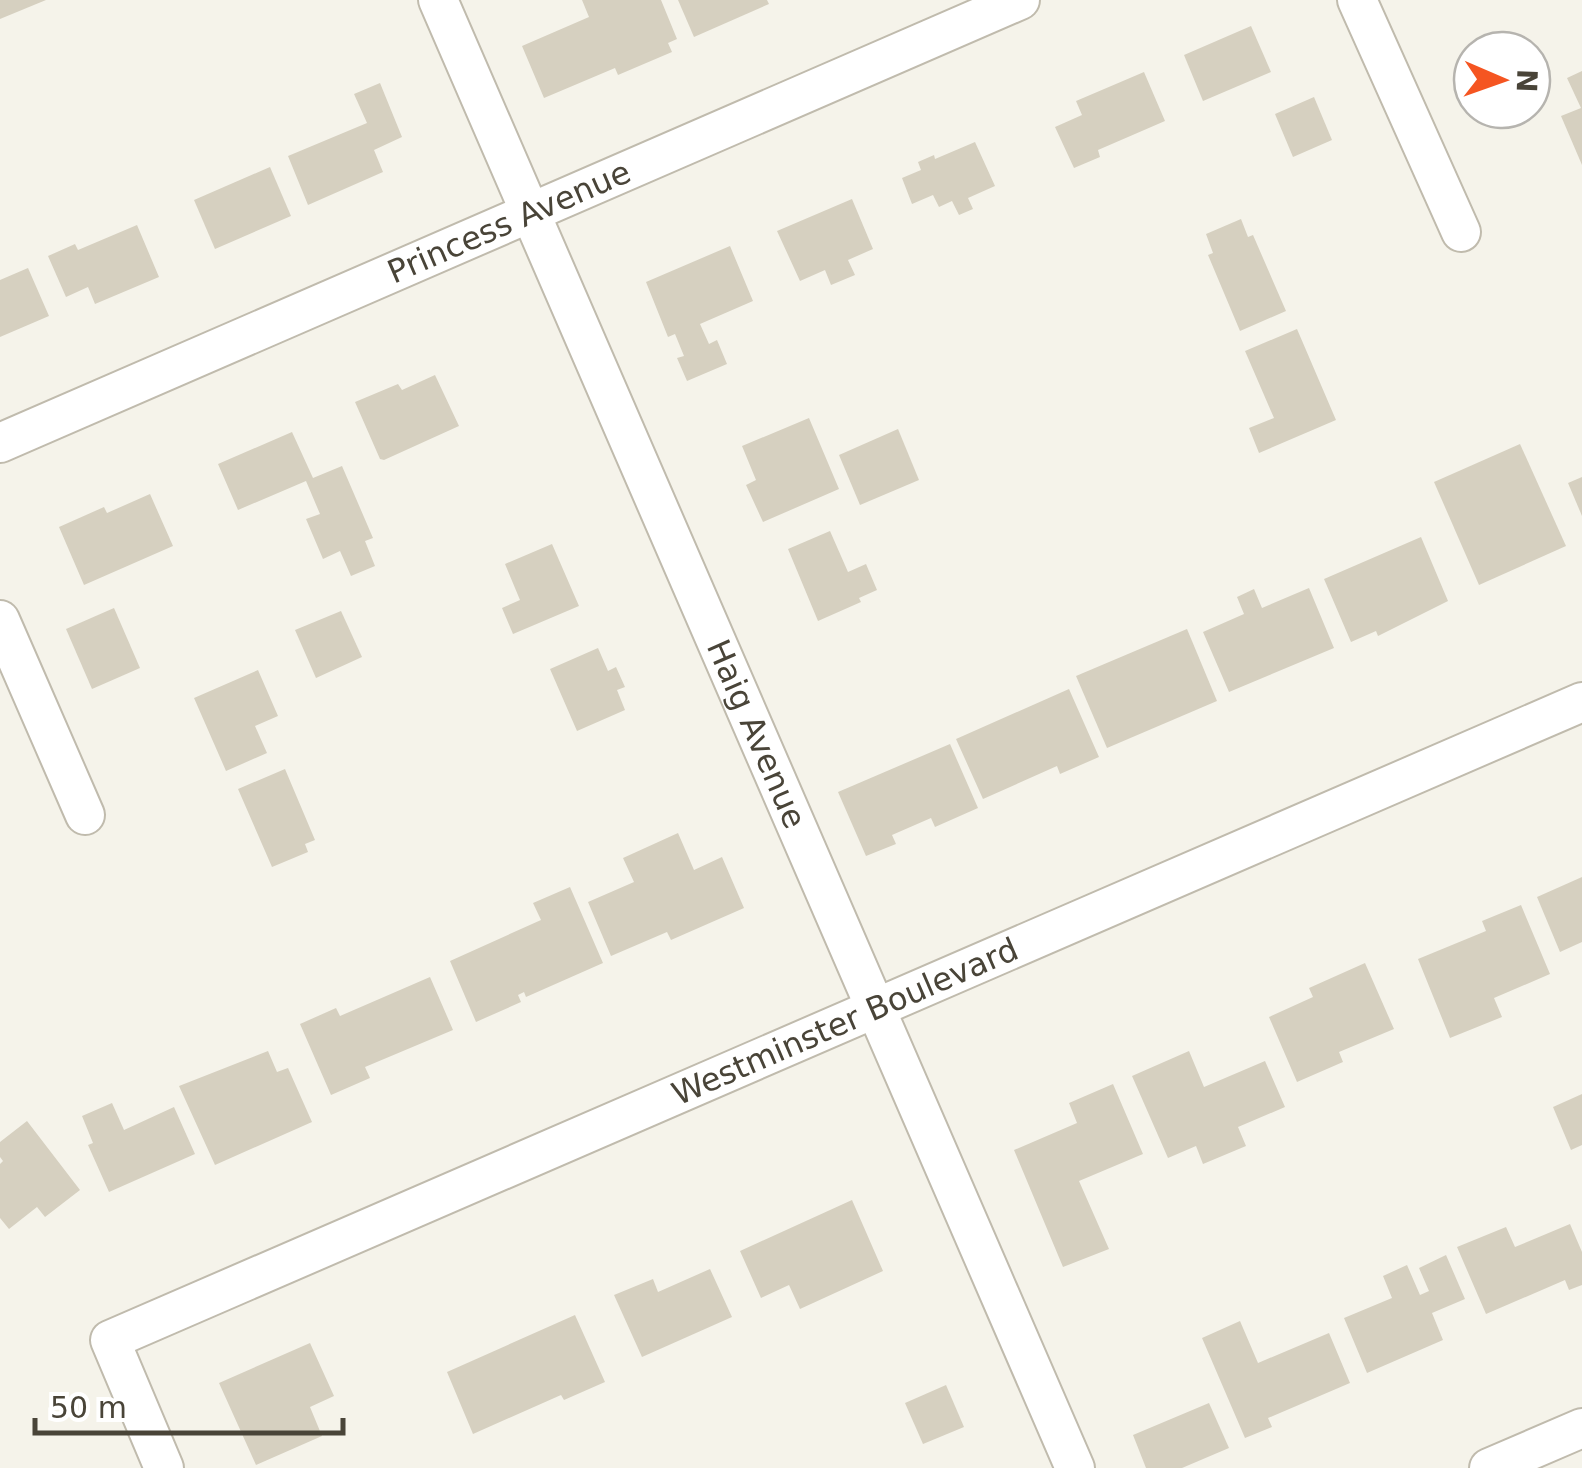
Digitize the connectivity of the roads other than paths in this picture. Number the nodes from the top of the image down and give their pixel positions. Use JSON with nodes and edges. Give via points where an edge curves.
{"nodes":[{"id":1,"x":438,"y":0,"type":"edge"},
{"id":2,"x":1020,"y":0,"type":"edge"},
{"id":3,"x":1357,"y":0,"type":"edge"},
{"id":4,"x":530,"y":213,"type":"junction"},
{"id":5,"x":1461,"y":232,"type":"dead end"},
{"id":6,"x":0,"y":443,"type":"edge"},
{"id":7,"x":0,"y":620,"type":"edge"},
{"id":8,"x":1582,"y":702,"type":"edge"},
{"id":9,"x":85,"y":815,"type":"dead end"},
{"id":10,"x":874,"y":1008,"type":"junction"},
{"id":11,"x":1582,"y":1428,"type":"edge"},
{"id":12,"x":164,"y":1468,"type":"edge"},
{"id":13,"x":1075,"y":1468,"type":"edge"},
{"id":14,"x":1489,"y":1468,"type":"edge"}],
"edges":[{"from":1,"to":4,"type":"street","name":"Haig Avenue"},
{"from":2,"to":4,"type":"street","name":"Princess Avenue"},
{"from":3,"to":5,"type":"street"},
{"from":4,"to":6,"type":"street","name":"Princess Avenue"},
{"from":4,"to":10,"type":"street","name":"Haig Avenue"},
{"from":7,"to":9,"type":"street"},
{"from":8,"to":10,"type":"street","name":"Westminster Boulevard"},
{"from":10,"to":12,"type":"street","name":"Westminster Boulevard","via":[[110,1340]]},
{"from":10,"to":13,"type":"street","name":"Haig Avenue"},
{"from":11,"to":14,"type":"street"}]}
